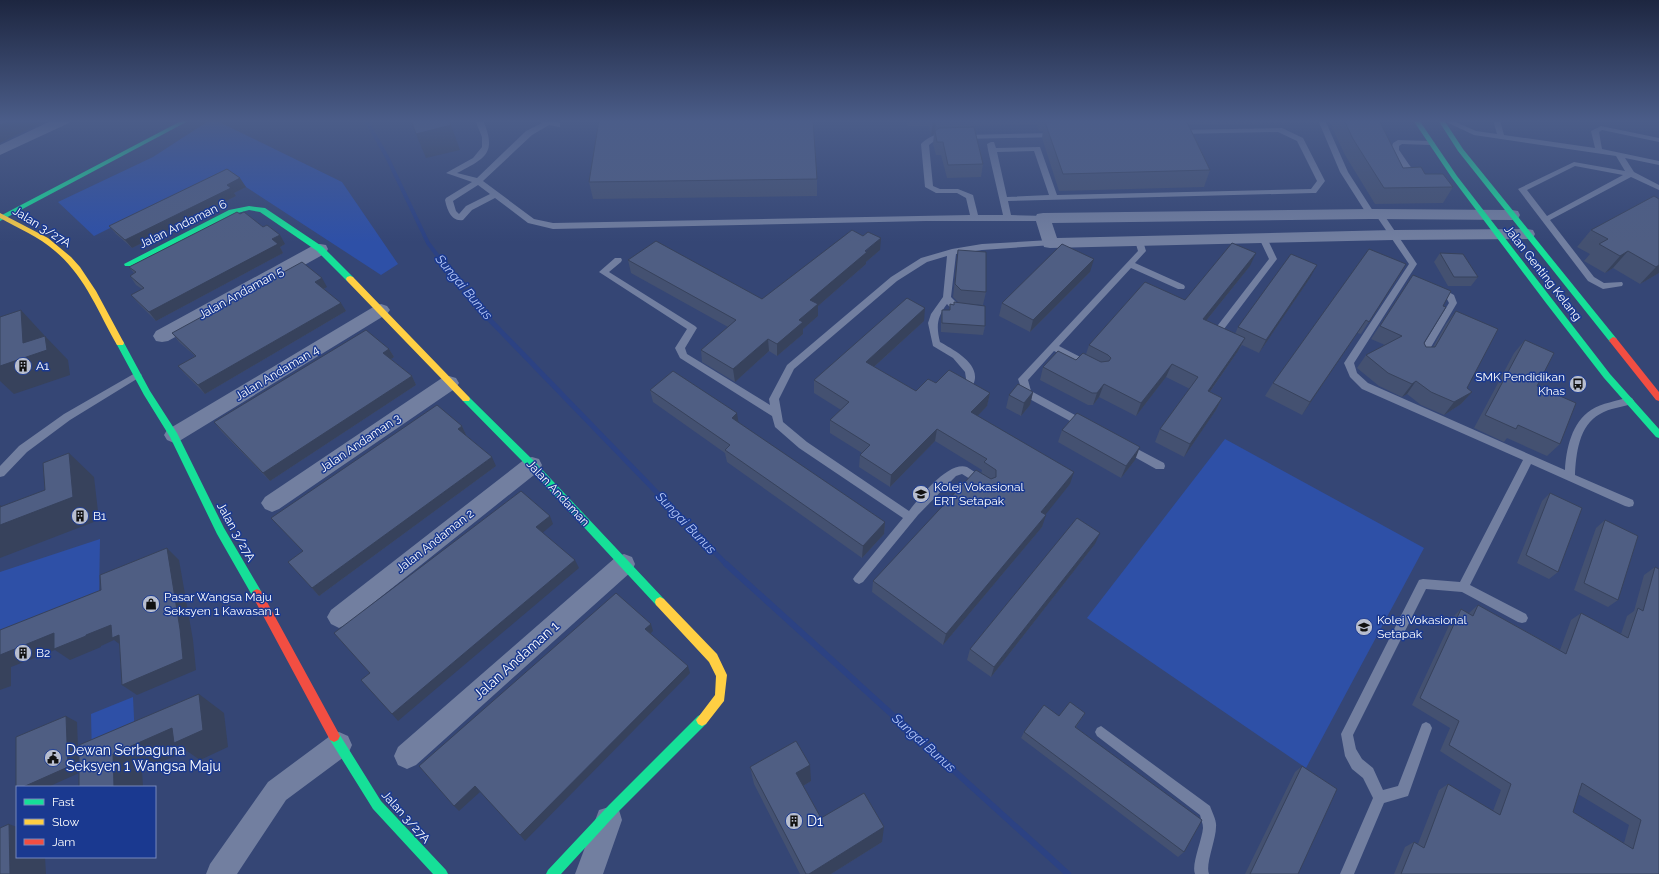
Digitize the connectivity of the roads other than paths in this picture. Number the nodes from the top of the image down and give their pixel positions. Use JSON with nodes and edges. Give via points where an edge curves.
{"nodes":[{"id":1,"x":109,"y":161,"type":"edge"},
{"id":2,"x":472,"y":161,"type":"edge"},
{"id":3,"x":499,"y":161,"type":"edge"},
{"id":4,"x":927,"y":161,"type":"edge"},
{"id":5,"x":995,"y":161,"type":"edge"},
{"id":6,"x":1041,"y":161,"type":"edge"},
{"id":7,"x":1311,"y":161,"type":"edge"},
{"id":8,"x":1339,"y":161,"type":"edge"},
{"id":9,"x":1402,"y":161,"type":"edge"},
{"id":10,"x":1443,"y":161,"type":"edge"},
{"id":11,"x":1469,"y":161,"type":"edge"},
{"id":12,"x":1623,"y":161,"type":"edge"},
{"id":13,"x":1649,"y":161,"type":"edge"},
{"id":14,"x":1659,"y":163,"type":"edge"},
{"id":15,"x":1631,"y":174,"type":"junction"},
{"id":16,"x":478,"y":181,"type":"junction"},
{"id":17,"x":1420,"y":186,"type":"edge"},
{"id":18,"x":1659,"y":188,"type":"edge"},
{"id":19,"x":48,"y":193,"type":"junction"},
{"id":20,"x":496,"y":194,"type":"junction"},
{"id":21,"x":1054,"y":198,"type":"junction"},
{"id":22,"x":1004,"y":199,"type":"junction"},
{"id":23,"x":37,"y":208,"type":"dead end"},
{"id":24,"x":249,"y":208,"type":"joint"},
{"id":25,"x":1375,"y":214,"type":"junction"},
{"id":26,"x":1483,"y":215,"type":"junction"},
{"id":27,"x":1512,"y":215,"type":"junction"},
{"id":28,"x":1,"y":217,"type":"edge"},
{"id":29,"x":974,"y":218,"type":"junction"},
{"id":30,"x":1008,"y":218,"type":"junction"},
{"id":31,"x":1043,"y":218,"type":"junction"},
{"id":32,"x":31,"y":220,"type":"dead end"},
{"id":33,"x":1545,"y":220,"type":"junction"},
{"id":34,"x":28,"y":231,"type":"junction"},
{"id":35,"x":14,"y":232,"type":"dead end"},
{"id":36,"x":1527,"y":234,"type":"junction"},
{"id":37,"x":1393,"y":235,"type":"junction"},
{"id":38,"x":1498,"y":235,"type":"junction"},
{"id":39,"x":1263,"y":238,"type":"junction"},
{"id":40,"x":1139,"y":241,"type":"junction"},
{"id":41,"x":1050,"y":243,"type":"junction"},
{"id":42,"x":320,"y":249,"type":"junction"},
{"id":43,"x":952,"y":252,"type":"junction"},
{"id":44,"x":618,"y":260,"type":"dead end"},
{"id":45,"x":128,"y":264,"type":"dead end"},
{"id":46,"x":1130,"y":264,"type":"junction"},
{"id":47,"x":1619,"y":284,"type":"dead end"},
{"id":48,"x":1432,"y":286,"type":"edge"},
{"id":49,"x":1181,"y":287,"type":"dead end"},
{"id":50,"x":947,"y":298,"type":"junction"},
{"id":51,"x":970,"y":308,"type":"edge"},
{"id":52,"x":381,"y":310,"type":"junction"},
{"id":53,"x":1221,"y":327,"type":"edge"},
{"id":54,"x":162,"y":336,"type":"dead end"},
{"id":55,"x":1053,"y":347,"type":"junction"},
{"id":56,"x":1422,"y":357,"type":"edge"},
{"id":57,"x":1100,"y":371,"type":"edge"},
{"id":58,"x":137,"y":375,"type":"junction"},
{"id":59,"x":449,"y":383,"type":"junction"},
{"id":60,"x":970,"y":383,"type":"edge"},
{"id":61,"x":1659,"y":398,"type":"edge"},
{"id":62,"x":1629,"y":401,"type":"junction"},
{"id":63,"x":776,"y":414,"type":"junction"},
{"id":64,"x":1090,"y":428,"type":"edge"},
{"id":65,"x":174,"y":435,"type":"junction"},
{"id":66,"x":1659,"y":435,"type":"edge"},
{"id":67,"x":1118,"y":443,"type":"edge"},
{"id":68,"x":1529,"y":458,"type":"junction"},
{"id":69,"x":532,"y":465,"type":"junction"},
{"id":70,"x":1160,"y":466,"type":"dead end"},
{"id":71,"x":0,"y":473,"type":"edge"},
{"id":72,"x":1570,"y":476,"type":"junction"},
{"id":73,"x":988,"y":486,"type":"edge"},
{"id":74,"x":1629,"y":502,"type":"dead end"},
{"id":75,"x":272,"y":503,"type":"dead end"},
{"id":76,"x":910,"y":517,"type":"junction"},
{"id":77,"x":624,"y":564,"type":"junction"},
{"id":78,"x":859,"y":578,"type":"dead end"},
{"id":79,"x":1463,"y":587,"type":"junction"},
{"id":80,"x":339,"y":617,"type":"dead end"},
{"id":81,"x":1522,"y":618,"type":"dead end"},
{"id":82,"x":1426,"y":728,"type":"dead end"},
{"id":83,"x":1101,"y":732,"type":"dead end"},
{"id":84,"x":339,"y":745,"type":"junction"},
{"id":85,"x":407,"y":756,"type":"dead end"},
{"id":86,"x":1380,"y":798,"type":"junction"},
{"id":87,"x":613,"y":809,"type":"junction"},
{"id":88,"x":220,"y":874,"type":"edge"},
{"id":89,"x":442,"y":874,"type":"edge"},
{"id":90,"x":552,"y":874,"type":"edge"},
{"id":91,"x":589,"y":874,"type":"edge"},
{"id":92,"x":1202,"y":874,"type":"edge"},
{"id":93,"x":1347,"y":874,"type":"edge"}],
"edges":[{"from":1,"to":19,"type":"street"},
{"from":2,"to":16,"type":"lane","via":[[450,172]]},
{"from":3,"to":16,"type":"lane"},
{"from":4,"to":29,"type":"lane","via":[[929,187],[939,191],[958,191],[970,197]]},
{"from":5,"to":22,"type":"lane"},
{"from":6,"to":21,"type":"lane"},
{"from":7,"to":21,"type":"lane","via":[[1321,181],[1313,191]]},
{"from":8,"to":25,"type":"lane","via":[[1344,172]]},
{"from":9,"to":17,"type":"lane"},
{"from":10,"to":26,"type":"street","name":"Jalan Genting Kelang"},
{"from":11,"to":27,"type":"street","name":"Jalan Genting Kelang"},
{"from":12,"to":15,"type":"lane"},
{"from":13,"to":14,"type":"lane"},
{"from":15,"to":18,"type":"lane"},
{"from":15,"to":33,"type":"lane"},
{"from":15,"to":33,"type":"lane","via":[[1574,164],[1522,189]]},
{"from":16,"to":20,"type":"lane"},
{"from":16,"to":20,"type":"lane","via":[[449,200],[452,212],[460,218],[469,208]]},
{"from":19,"to":23,"type":"street"},
{"from":19,"to":28,"type":"street"},
{"from":20,"to":29,"type":"lane","via":[[531,221],[553,226]]},
{"from":21,"to":22,"type":"lane"},
{"from":22,"to":30,"type":"lane"},
{"from":24,"to":42,"type":"street","name":"Jalan Andaman","via":[[262,210]]},
{"from":24,"to":45,"type":"street","name":"Jalan Andaman 6","via":[[232,212]]},
{"from":25,"to":26,"type":"street"},
{"from":25,"to":31,"type":"street"},
{"from":25,"to":37,"type":"lane"},
{"from":26,"to":27,"type":"street"},
{"from":26,"to":38,"type":"street","name":"Jalan Genting Kelang"},
{"from":27,"to":36,"type":"street","name":"Jalan Genting Kelang"},
{"from":28,"to":34,"type":"street","name":"Jalan 3/27A"},
{"from":29,"to":30,"type":"lane"},
{"from":30,"to":31,"type":"lane"},
{"from":31,"to":41,"type":"street"},
{"from":32,"to":34,"type":"street"},
{"from":33,"to":47,"type":"lane","via":[[1591,279],[1603,286]]},
{"from":34,"to":35,"type":"street"},
{"from":34,"to":58,"type":"street","name":"Jalan 3/27A","via":[[57,248],[84,276]]},
{"from":36,"to":38,"type":"street"},
{"from":36,"to":61,"type":"street","name":"Jalan Genting Kelang"},
{"from":37,"to":38,"type":"street"},
{"from":37,"to":39,"type":"street"},
{"from":37,"to":68,"type":"lane","via":[[1413,264],[1349,363],[1353,375],[1365,386]]},
{"from":38,"to":62,"type":"street","name":"Jalan Genting Kelang"},
{"from":39,"to":40,"type":"street"},
{"from":39,"to":53,"type":"lane","via":[[1273,259]]},
{"from":40,"to":41,"type":"street"},
{"from":40,"to":46,"type":"lane","via":[[1142,251]]},
{"from":41,"to":43,"type":"lane","via":[[982,247]]},
{"from":42,"to":52,"type":"street","name":"Jalan Andaman"},
{"from":42,"to":54,"type":"street","name":"Jalan Andaman 5"},
{"from":43,"to":50,"type":"lane"},
{"from":43,"to":63,"type":"lane","via":[[924,260],[894,279],[790,367],[774,399]]},
{"from":44,"to":63,"type":"lane","via":[[603,272],[692,328],[680,348],[683,356]]},
{"from":46,"to":49,"type":"lane"},
{"from":46,"to":55,"type":"lane"},
{"from":48,"to":56,"type":"lane","via":[[1444,291],[1453,303]]},
{"from":50,"to":51,"type":"lane","via":[[955,307]]},
{"from":50,"to":60,"type":"lane","via":[[933,315],[932,331],[936,344],[956,356],[970,371]]},
{"from":52,"to":59,"type":"street","name":"Jalan Andaman"},
{"from":52,"to":65,"type":"street","name":"Jalan Andaman 4"},
{"from":55,"to":57,"type":"lane"},
{"from":55,"to":64,"type":"lane","via":[[1023,379],[1027,393]]},
{"from":58,"to":65,"type":"street","name":"Jalan 3/27A"},
{"from":58,"to":71,"type":"lane","via":[[67,417],[23,449]]},
{"from":59,"to":69,"type":"street","name":"Jalan Andaman"},
{"from":59,"to":75,"type":"street","name":"Jalan Andaman 3"},
{"from":62,"to":66,"type":"street","name":"Jalan Genting Kelang"},
{"from":62,"to":72,"type":"lane","via":[[1594,412],[1582,424],[1570,463]]},
{"from":63,"to":76,"type":"lane","via":[[778,424],[803,445]]},
{"from":65,"to":84,"type":"street","name":"Jalan 3/27A","via":[[220,531]]},
{"from":67,"to":70,"type":"lane"},
{"from":68,"to":72,"type":"lane"},
{"from":68,"to":79,"type":"lane"},
{"from":69,"to":77,"type":"street","name":"Jalan Andaman"},
{"from":69,"to":80,"type":"street","name":"Jalan Andaman 2"},
{"from":72,"to":74,"type":"lane"},
{"from":73,"to":76,"type":"lane","via":[[963,470],[953,472]]},
{"from":76,"to":78,"type":"lane"},
{"from":77,"to":85,"type":"street","name":"Jalan Andaman 1"},
{"from":77,"to":87,"type":"street","name":"Jalan Andaman","via":[[714,658],[722,675],[720,698],[702,720]]},
{"from":79,"to":81,"type":"lane"},
{"from":79,"to":86,"type":"lane","via":[[1423,584],[1347,734],[1350,751],[1357,764],[1368,773]]},
{"from":82,"to":86,"type":"lane","via":[[1403,791]]},
{"from":83,"to":92,"type":"lane","via":[[1204,811],[1210,826],[1200,868]]},
{"from":84,"to":88,"type":"street","via":[[278,791]]},
{"from":84,"to":89,"type":"street","name":"Jalan 3/27A","via":[[377,805]]},
{"from":86,"to":93,"type":"lane"},
{"from":87,"to":90,"type":"street","name":"Jalan Andaman"},
{"from":87,"to":91,"type":"street","name":"Jalan Andaman"}]}
